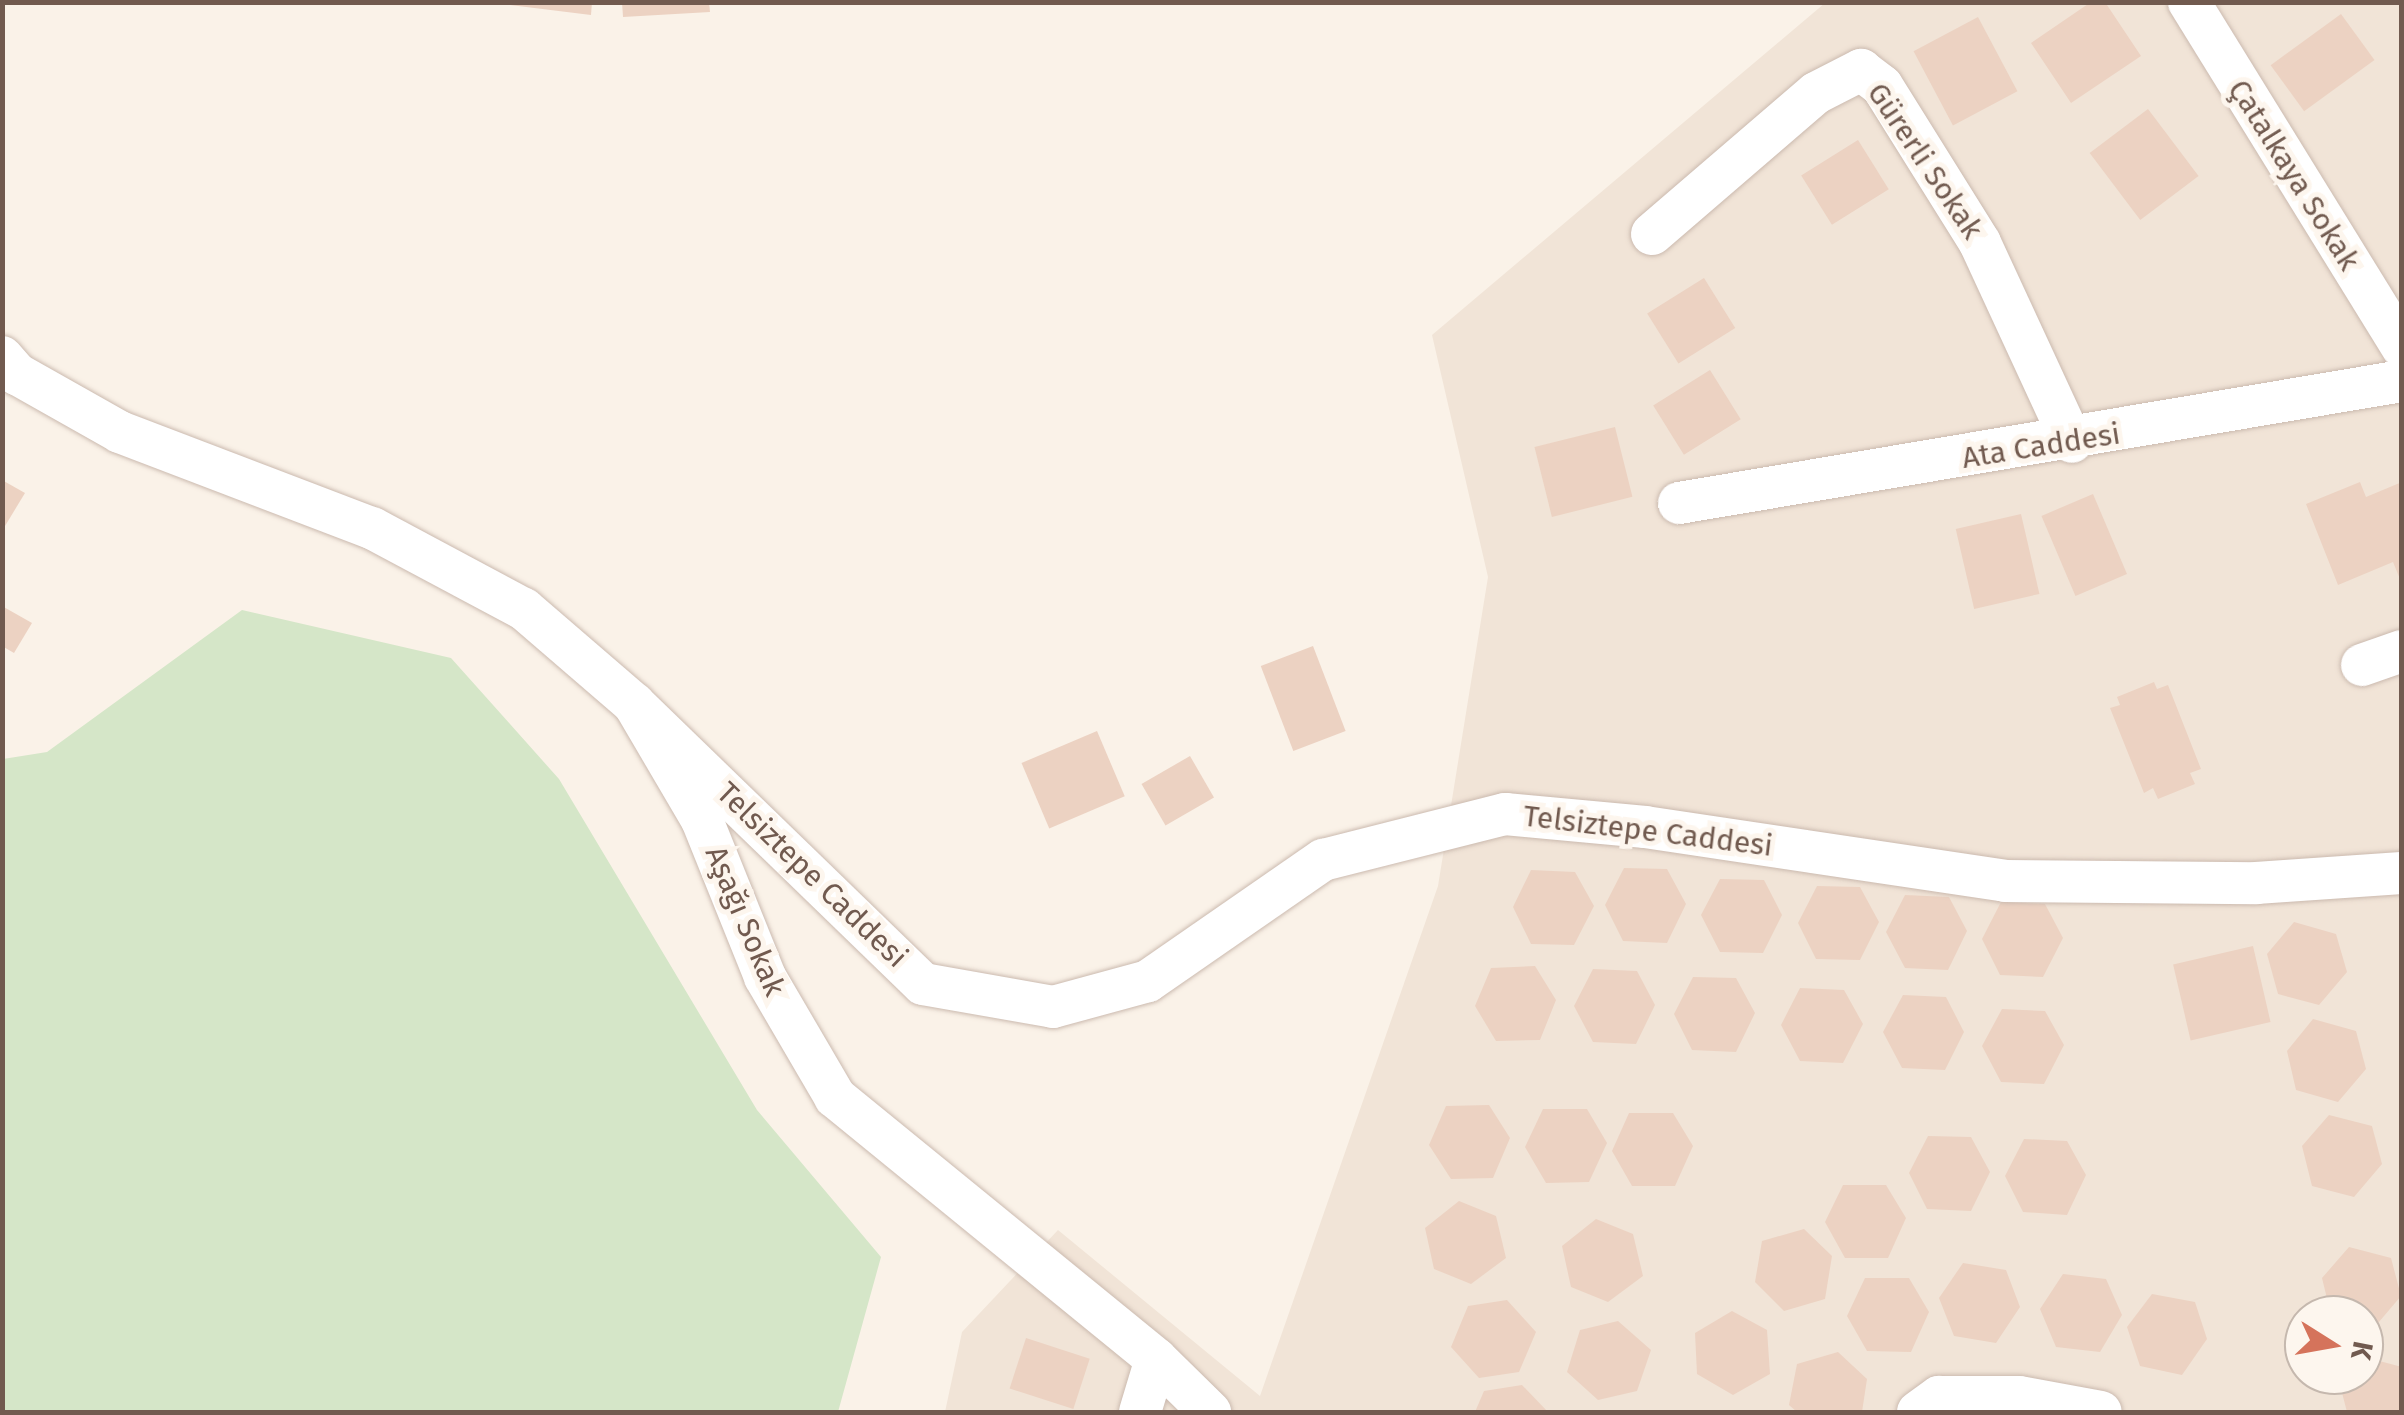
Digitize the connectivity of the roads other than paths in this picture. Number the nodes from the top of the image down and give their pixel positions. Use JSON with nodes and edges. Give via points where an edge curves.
{"nodes":[{"id":1,"x":2189,"y":2,"type":"edge"},
{"id":2,"x":1652,"y":234,"type":"dead end"},
{"id":3,"x":2402,"y":347,"type":"edge"},
{"id":4,"x":2,"y":357,"type":"edge"},
{"id":5,"x":2402,"y":381,"type":"edge"},
{"id":6,"x":2072,"y":442,"type":"junction"},
{"id":7,"x":1679,"y":503,"type":"dead end"},
{"id":8,"x":2402,"y":651,"type":"edge"},
{"id":9,"x":2362,"y":665,"type":"dead end"},
{"id":10,"x":634,"y":704,"type":"junction"},
{"id":11,"x":2402,"y":873,"type":"edge"},
{"id":12,"x":1156,"y":1359,"type":"junction"},
{"id":13,"x":1140,"y":1412,"type":"edge"},
{"id":14,"x":1210,"y":1412,"type":"edge"},
{"id":15,"x":1918,"y":1412,"type":"edge"},
{"id":16,"x":2100,"y":1412,"type":"edge"}],
"edges":[{"from":1,"to":3,"type":"street","name":"Çatalkaya Sokak"},
{"from":2,"to":6,"type":"street","name":"Gürerli Sokak","via":[[1816,93],[1862,70],[1882,86],[1980,243]]},
{"from":4,"to":10,"type":"street","name":"Aşağı Sokak","via":[[17,374],[120,432],[372,528],[524,609]]},
{"from":5,"to":6,"type":"street","name":"Ata Caddesi"},
{"from":6,"to":7,"type":"street","name":"Ata Caddesi"},
{"from":8,"to":9,"type":"street"},
{"from":10,"to":11,"type":"street","name":"Telsiztepe Caddesi","via":[[923,984],[1053,1007],[1148,981],[1323,860],[1505,814],[1646,826],[2004,881],[2256,883]]},
{"from":10,"to":12,"type":"street","name":"Aşağı Sokak","via":[[702,820],[765,976],[835,1097]]},
{"from":12,"to":13,"type":"street"},
{"from":12,"to":14,"type":"street","name":"Aşağı Sokak"},
{"from":15,"to":16,"type":"street","via":[[1938,1396],[2019,1396]]}]}
